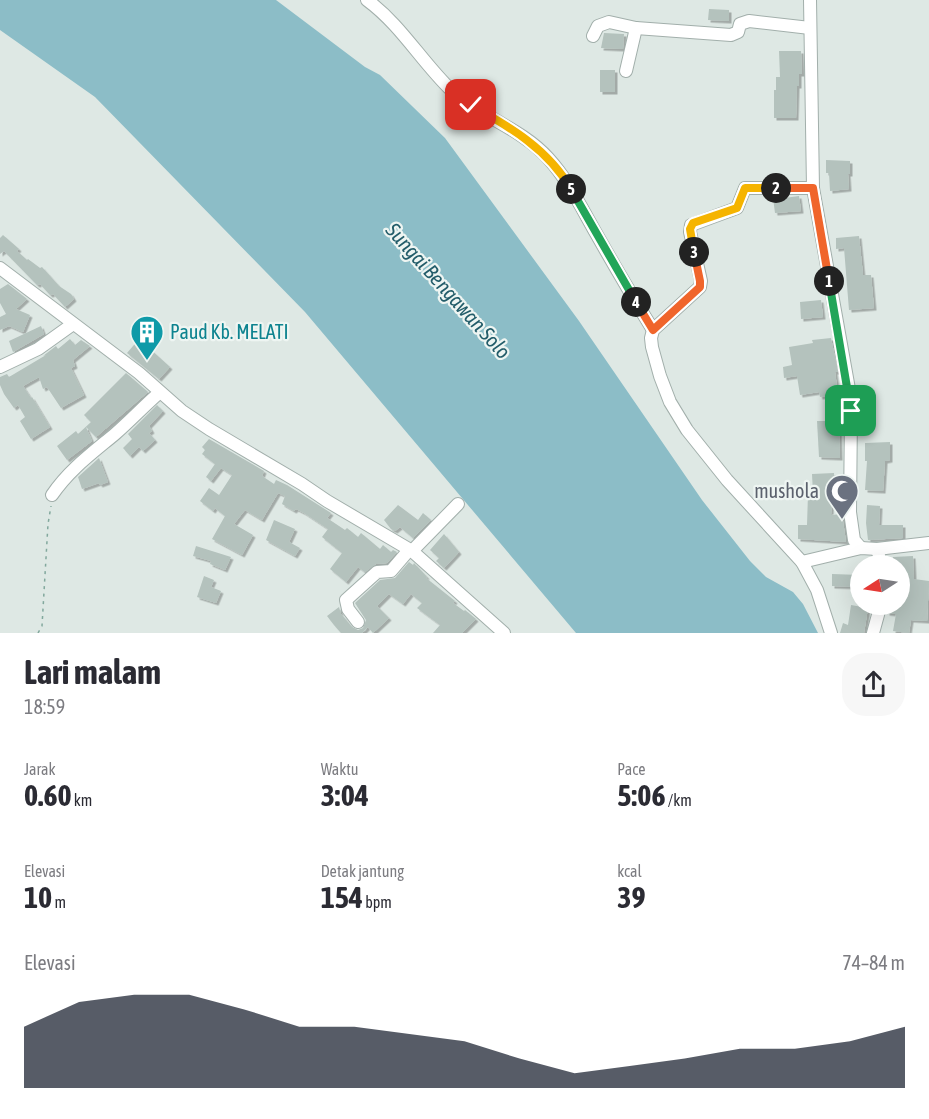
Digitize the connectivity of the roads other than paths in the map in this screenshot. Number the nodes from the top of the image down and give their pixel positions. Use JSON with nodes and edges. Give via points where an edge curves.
{"nodes":[{"id":1,"x":367,"y":0,"type":"edge"},
{"id":2,"x":810,"y":0,"type":"edge"},
{"id":3,"x":636,"y":28,"type":"junction"},
{"id":4,"x":810,"y":28,"type":"junction"},
{"id":5,"x":593,"y":36,"type":"dead end"},
{"id":6,"x":626,"y":71,"type":"dead end"},
{"id":7,"x":813,"y":188,"type":"junction"},
{"id":8,"x":0,"y":268,"type":"edge"},
{"id":9,"x":73,"y":324,"type":"junction"},
{"id":10,"x":653,"y":330,"type":"junction"},
{"id":11,"x":0,"y":367,"type":"edge"},
{"id":12,"x":159,"y":393,"type":"junction"},
{"id":13,"x":52,"y":495,"type":"road end"},
{"id":14,"x":458,"y":504,"type":"dead end"},
{"id":15,"x":929,"y":543,"type":"edge"},
{"id":16,"x":861,"y":548,"type":"junction"},
{"id":17,"x":878,"y":549,"type":"junction"},
{"id":18,"x":411,"y":550,"type":"junction"},
{"id":19,"x":879,"y":555,"type":"edge"},
{"id":20,"x":802,"y":562,"type":"junction"},
{"id":21,"x":877,"y":615,"type":"edge"},
{"id":22,"x":358,"y":622,"type":"dead end"},
{"id":23,"x":504,"y":633,"type":"edge"},
{"id":24,"x":831,"y":633,"type":"edge"},
{"id":25,"x":873,"y":633,"type":"edge"}],
"edges":[{"from":1,"to":10,"type":"street","via":[[405,34],[454,92],[514,130],[549,159],[568,184]]},
{"from":2,"to":4,"type":"street"},
{"from":3,"to":4,"type":"street","via":[[731,35],[738,32],[740,24],[749,21]]},
{"from":3,"to":5,"type":"street","via":[[609,22],[598,26]]},
{"from":3,"to":6,"type":"street"},
{"from":4,"to":7,"type":"street"},
{"from":7,"to":10,"type":"street","via":[[745,188],[737,208],[691,225],[700,287]]},
{"from":7,"to":16,"type":"street","via":[[849,389],[850,512],[854,540]]},
{"from":8,"to":9,"type":"street"},
{"from":9,"to":11,"type":"street","via":[[38,349]]},
{"from":9,"to":12,"type":"street"},
{"from":10,"to":20,"type":"street","via":[[651,347],[660,376],[687,430]]},
{"from":12,"to":13,"type":"street","via":[[77,464]]},
{"from":12,"to":18,"type":"street","via":[[209,429]]},
{"from":14,"to":18,"type":"street"},
{"from":15,"to":17,"type":"street"},
{"from":16,"to":17,"type":"street"},
{"from":16,"to":20,"type":"street"},
{"from":17,"to":19,"type":"street"},
{"from":18,"to":22,"type":"street","via":[[391,571],[377,572],[346,600]]},
{"from":18,"to":23,"type":"street"},
{"from":20,"to":24,"type":"street","via":[[817,590]]},
{"from":21,"to":25,"type":"street"}]}
